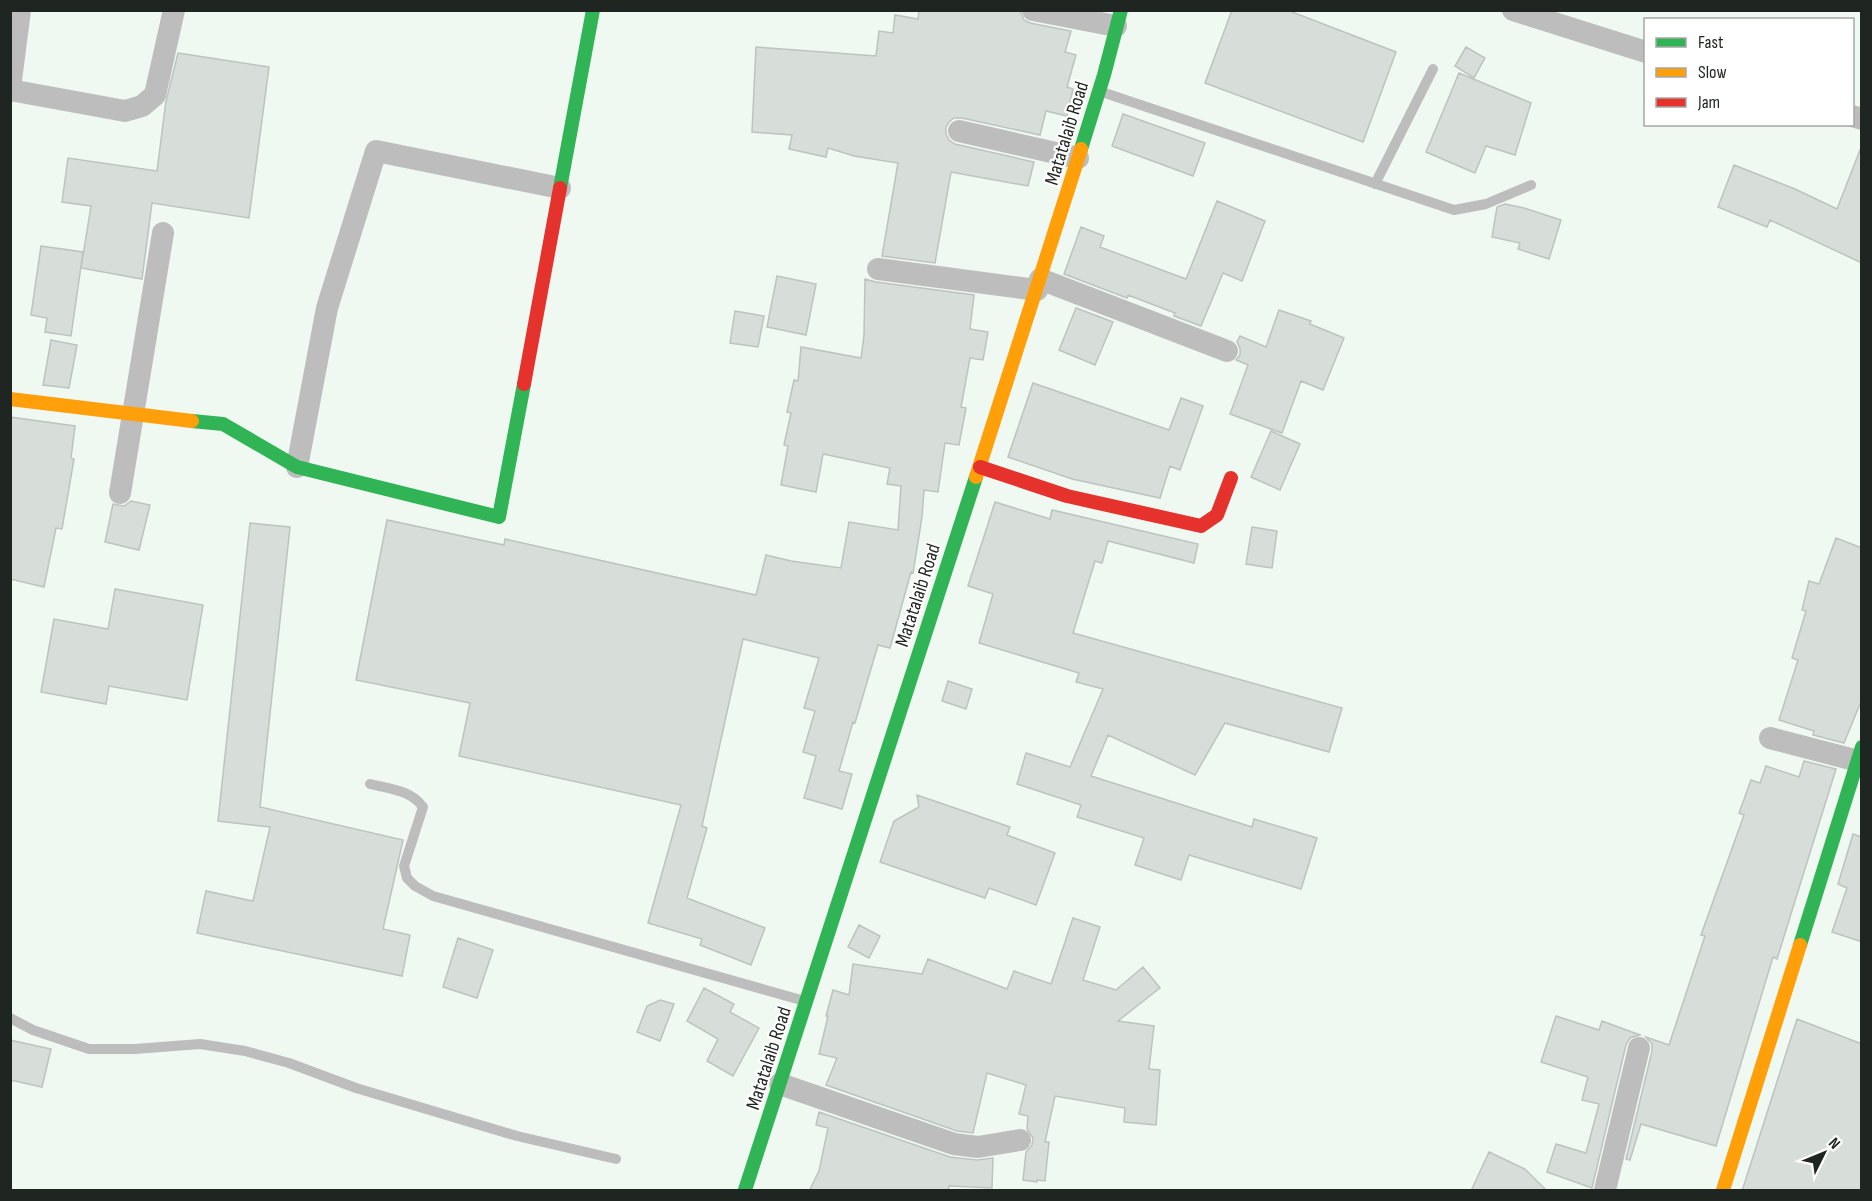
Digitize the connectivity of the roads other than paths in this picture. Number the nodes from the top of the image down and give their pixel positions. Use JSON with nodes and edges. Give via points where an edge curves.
{"nodes":[{"id":1,"x":21,"y":10,"type":"edge"},
{"id":2,"x":174,"y":10,"type":"edge"},
{"id":3,"x":593,"y":10,"type":"edge"},
{"id":4,"x":1033,"y":10,"type":"edge"},
{"id":5,"x":1514,"y":10,"type":"edge"},
{"id":6,"x":1119,"y":18,"type":"edge"},
{"id":7,"x":1567,"y":19,"type":"edge"},
{"id":8,"x":1644,"y":51,"type":"edge"},
{"id":9,"x":1433,"y":69,"type":"dead end"},
{"id":10,"x":10,"y":89,"type":"edge"},
{"id":11,"x":1099,"y":91,"type":"junction"},
{"id":12,"x":959,"y":131,"type":"dead end"},
{"id":13,"x":1078,"y":158,"type":"junction"},
{"id":14,"x":1375,"y":183,"type":"junction"},
{"id":15,"x":1531,"y":185,"type":"dead end"},
{"id":16,"x":560,"y":188,"type":"junction"},
{"id":17,"x":163,"y":233,"type":"dead end"},
{"id":18,"x":878,"y":269,"type":"dead end"},
{"id":19,"x":1039,"y":285,"type":"junction"},
{"id":20,"x":1227,"y":351,"type":"dead end"},
{"id":21,"x":10,"y":399,"type":"edge"},
{"id":22,"x":134,"y":415,"type":"junction"},
{"id":23,"x":297,"y":466,"type":"junction"},
{"id":24,"x":980,"y":467,"type":"junction"},
{"id":25,"x":1231,"y":478,"type":"dead end"},
{"id":26,"x":120,"y":493,"type":"dead end"},
{"id":27,"x":1770,"y":738,"type":"dead end"},
{"id":28,"x":1860,"y":757,"type":"edge"},
{"id":29,"x":370,"y":784,"type":"dead end"},
{"id":30,"x":807,"y":1002,"type":"junction"},
{"id":31,"x":10,"y":1018,"type":"edge"},
{"id":32,"x":1639,"y":1048,"type":"dead end"},
{"id":33,"x":780,"y":1084,"type":"junction"},
{"id":34,"x":1020,"y":1140,"type":"dead end"},
{"id":35,"x":616,"y":1159,"type":"dead end"},
{"id":36,"x":745,"y":1191,"type":"edge"},
{"id":37,"x":1605,"y":1191,"type":"edge"},
{"id":38,"x":1723,"y":1191,"type":"edge"}],
"edges":[{"from":1,"to":10,"type":"street"},
{"from":2,"to":10,"type":"street","via":[[155,95],[142,106],[125,111]]},
{"from":3,"to":16,"type":"street"},
{"from":4,"to":6,"type":"street"},
{"from":5,"to":7,"type":"street"},
{"from":6,"to":11,"type":"street","name":"Matatalaib Road"},
{"from":7,"to":8,"type":"street"},
{"from":9,"to":14,"type":"lane"},
{"from":11,"to":13,"type":"street","name":"Matatalaib Road"},
{"from":11,"to":14,"type":"lane"},
{"from":12,"to":13,"type":"street"},
{"from":13,"to":19,"type":"street","name":"Matatalaib Road"},
{"from":14,"to":15,"type":"lane","via":[[1454,210],[1486,204]]},
{"from":16,"to":23,"type":"street","via":[[376,151],[327,308]]},
{"from":16,"to":23,"type":"street","via":[[499,517]]},
{"from":17,"to":22,"type":"street"},
{"from":18,"to":19,"type":"street"},
{"from":19,"to":20,"type":"street"},
{"from":19,"to":24,"type":"street","name":"Matatalaib Road"},
{"from":21,"to":22,"type":"street"},
{"from":22,"to":23,"type":"street","via":[[223,424]]},
{"from":22,"to":26,"type":"street"},
{"from":24,"to":25,"type":"street","via":[[1067,495],[1201,526],[1218,514]]},
{"from":24,"to":30,"type":"street","name":"Matatalaib Road"},
{"from":27,"to":28,"type":"street"},
{"from":28,"to":38,"type":"street"},
{"from":29,"to":30,"type":"lane","via":[[405,792],[423,807],[404,866],[407,878],[433,896]]},
{"from":30,"to":33,"type":"street","name":"Matatalaib Road"},
{"from":31,"to":35,"type":"lane","via":[[89,1049],[200,1044],[245,1051],[517,1136]]},
{"from":32,"to":37,"type":"street"},
{"from":33,"to":34,"type":"street","via":[[954,1144],[978,1148]]},
{"from":33,"to":36,"type":"street","name":"Matatalaib Road"}]}
